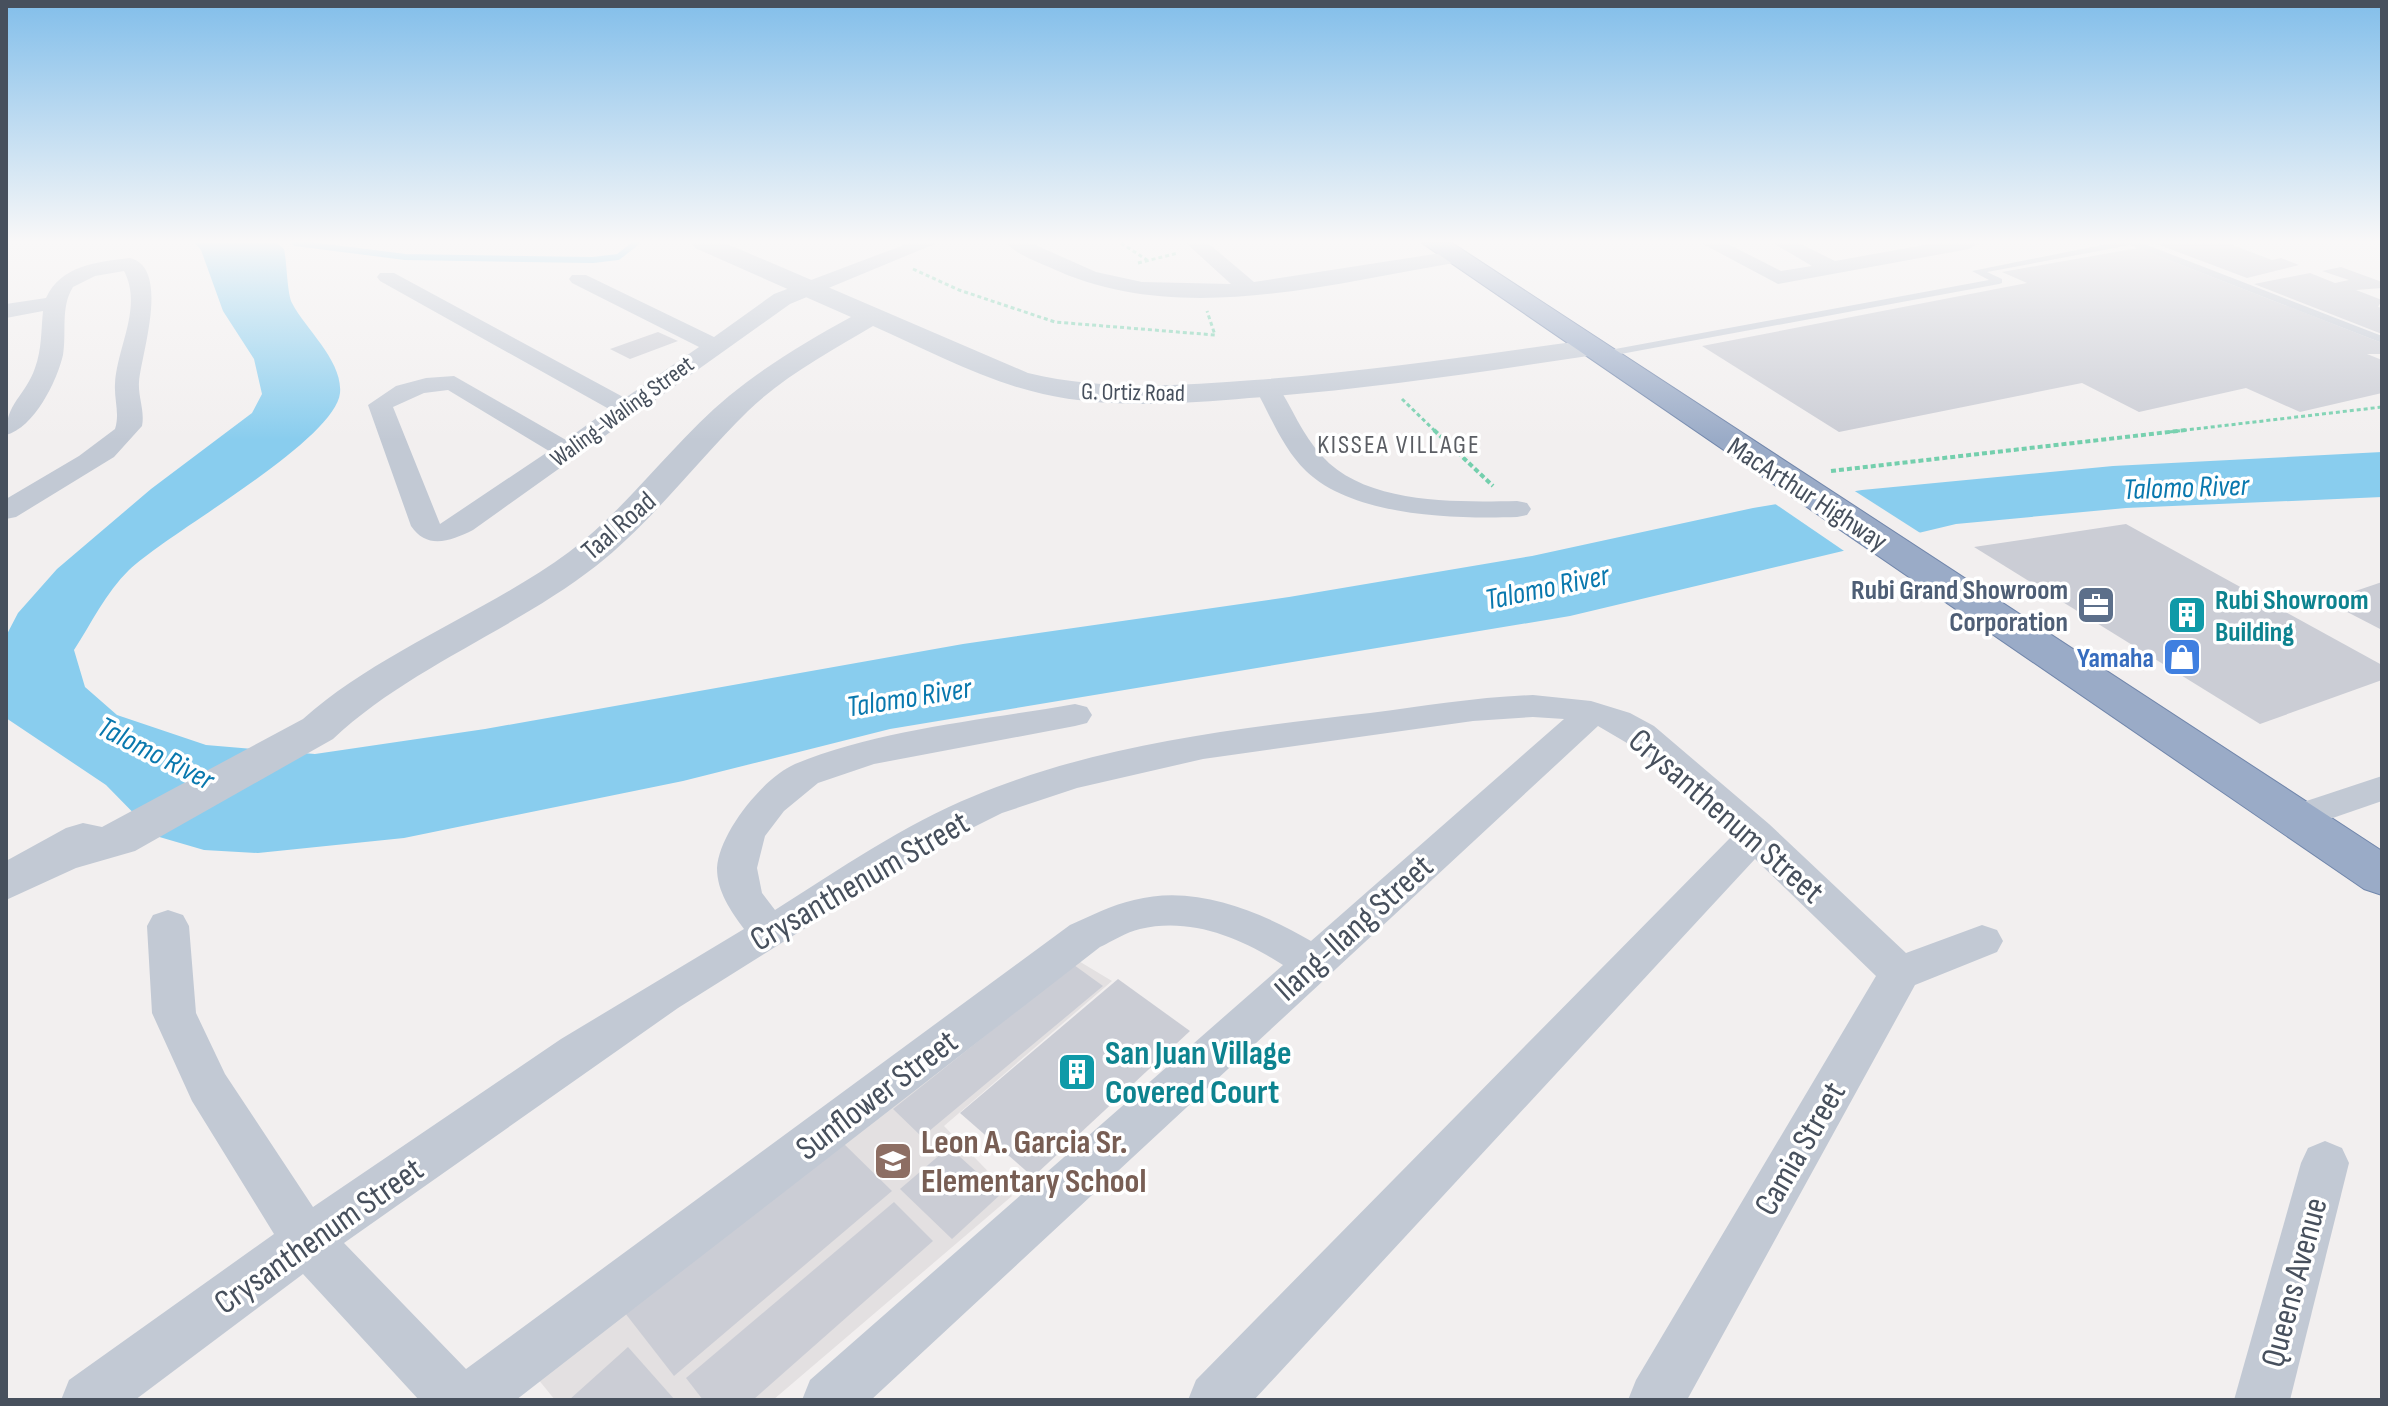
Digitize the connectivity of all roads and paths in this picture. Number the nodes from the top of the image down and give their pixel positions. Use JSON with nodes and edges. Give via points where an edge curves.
{"nodes":[{"id":1,"x":55,"y":309,"type":"edge"},
{"id":2,"x":140,"y":309,"type":"edge"},
{"id":3,"x":444,"y":309,"type":"edge"},
{"id":4,"x":639,"y":309,"type":"edge"},
{"id":5,"x":765,"y":309,"type":"edge"},
{"id":6,"x":850,"y":309,"type":"edge"},
{"id":7,"x":1015,"y":309,"type":"edge"},
{"id":8,"x":1530,"y":309,"type":"edge"},
{"id":9,"x":1839,"y":309,"type":"edge"},
{"id":10,"x":2300,"y":309,"type":"edge"},
{"id":11,"x":870,"y":317,"type":"junction"},
{"id":12,"x":1215,"y":335,"type":"dead end"},
{"id":13,"x":2382,"y":340,"type":"edge"},
{"id":14,"x":713,"y":345,"type":"junction"},
{"id":15,"x":1593,"y":351,"type":"junction"},
{"id":16,"x":1380,"y":378,"type":"junction"},
{"id":17,"x":1267,"y":388,"type":"junction"},
{"id":18,"x":2382,"y":407,"type":"edge"},
{"id":19,"x":625,"y":408,"type":"junction"},
{"id":20,"x":6,"y":427,"type":"edge"},
{"id":21,"x":566,"y":451,"type":"junction"},
{"id":22,"x":6,"y":482,"type":"edge"},
{"id":23,"x":1792,"y":482,"type":"junction"},
{"id":24,"x":36,"y":490,"type":"junction"},
{"id":25,"x":1517,"y":509,"type":"joint"},
{"id":26,"x":6,"y":511,"type":"edge"},
{"id":27,"x":1592,"y":713,"type":"junction"},
{"id":28,"x":1075,"y":715,"type":"dead end"},
{"id":29,"x":2382,"y":788,"type":"edge"},
{"id":30,"x":2295,"y":818,"type":"junction"},
{"id":31,"x":1756,"y":834,"type":"junction"},
{"id":32,"x":2382,"y":876,"type":"edge"},
{"id":33,"x":6,"y":882,"type":"edge"},
{"id":34,"x":168,"y":926,"type":"dead end"},
{"id":35,"x":769,"y":933,"type":"junction"},
{"id":36,"x":1982,"y":941,"type":"dead end"},
{"id":37,"x":1313,"y":963,"type":"junction"},
{"id":38,"x":1900,"y":973,"type":"junction"},
{"id":39,"x":2325,"y":1163,"type":"dead end"},
{"id":40,"x":306,"y":1240,"type":"junction"},
{"id":41,"x":89,"y":1400,"type":"edge"},
{"id":42,"x":457,"y":1400,"type":"edge"},
{"id":43,"x":471,"y":1400,"type":"edge"},
{"id":44,"x":830,"y":1400,"type":"edge"},
{"id":45,"x":1216,"y":1400,"type":"edge"},
{"id":46,"x":1656,"y":1400,"type":"edge"},
{"id":47,"x":2262,"y":1400,"type":"edge"}],
"edges":[{"from":1,"to":20,"type":"street","via":[[53,348],[45,373]]},
{"from":2,"to":24,"type":"street","via":[[126,387],[131,414],[125,433]]},
{"from":3,"to":19,"type":"street"},
{"from":4,"to":14,"type":"street"},
{"from":5,"to":14,"type":"street","name":"Waling-Waling Street"},
{"from":6,"to":11,"type":"street","name":"G. Ortiz Road"},
{"from":7,"to":12,"type":"path","via":[[1055,322]]},
{"from":8,"to":15,"type":"highway","name":"MacArthur Highway"},
{"from":9,"to":15,"type":"lane"},
{"from":10,"to":13,"type":"lane"},
{"from":11,"to":17,"type":"street","name":"G. Ortiz Road","via":[[1018,379],[1056,389],[1158,395]]},
{"from":11,"to":33,"type":"street","name":"Taal Road","via":[[807,353],[739,403],[636,513],[582,559],[515,604],[321,718],[110,833]]},
{"from":14,"to":19,"type":"street","name":"Waling-Waling Street"},
{"from":15,"to":16,"type":"street","name":"G. Ortiz Road"},
{"from":15,"to":23,"type":"highway","name":"MacArthur Highway"},
{"from":16,"to":17,"type":"street","name":"G. Ortiz Road"},
{"from":16,"to":25,"type":"path"},
{"from":17,"to":25,"type":"street","via":[[1315,465],[1344,484],[1428,505]]},
{"from":18,"to":23,"type":"path","via":[[1827,472]]},
{"from":19,"to":21,"type":"street","name":"Waling-Waling Street"},
{"from":21,"to":21,"type":"street","name":"Waling-Waling Street","via":[[454,383],[387,400],[380,408],[425,526],[440,533],[463,524]]},
{"from":22,"to":24,"type":"street"},
{"from":23,"to":30,"type":"highway","name":"MacArthur Highway"},
{"from":24,"to":26,"type":"street"},
{"from":27,"to":31,"type":"street","name":"Crysanthenum Street","via":[[1644,735]]},
{"from":27,"to":35,"type":"street","name":"Crysanthenum Street","via":[[1513,708],[1441,715],[1251,737],[1103,769],[1021,792],[933,830]]},
{"from":27,"to":37,"type":"street","name":"Ilang-Ilang Street"},
{"from":28,"to":35,"type":"street","via":[[869,753],[805,774],[771,802],[747,833],[737,868],[743,897]]},
{"from":29,"to":30,"type":"street"},
{"from":30,"to":32,"type":"highway","name":"MacArthur Highway"},
{"from":31,"to":38,"type":"street","name":"Crysanthenum Street"},
{"from":31,"to":45,"type":"street"},
{"from":34,"to":40,"type":"street","via":[[174,1013],[208,1087]]},
{"from":35,"to":40,"type":"street","name":"Crysanthenum Street","via":[[650,1004]]},
{"from":36,"to":38,"type":"street"},
{"from":37,"to":43,"type":"street","name":"Sunflower Street","via":[[1262,931],[1199,914],[1137,914],[1085,936]]},
{"from":37,"to":44,"type":"street","name":"Ilang-Ilang Street"},
{"from":38,"to":46,"type":"street","name":"Camia Street"},
{"from":39,"to":47,"type":"street","name":"Queens Avenue"},
{"from":40,"to":41,"type":"street","name":"Crysanthenum Street"},
{"from":40,"to":42,"type":"street"}]}
